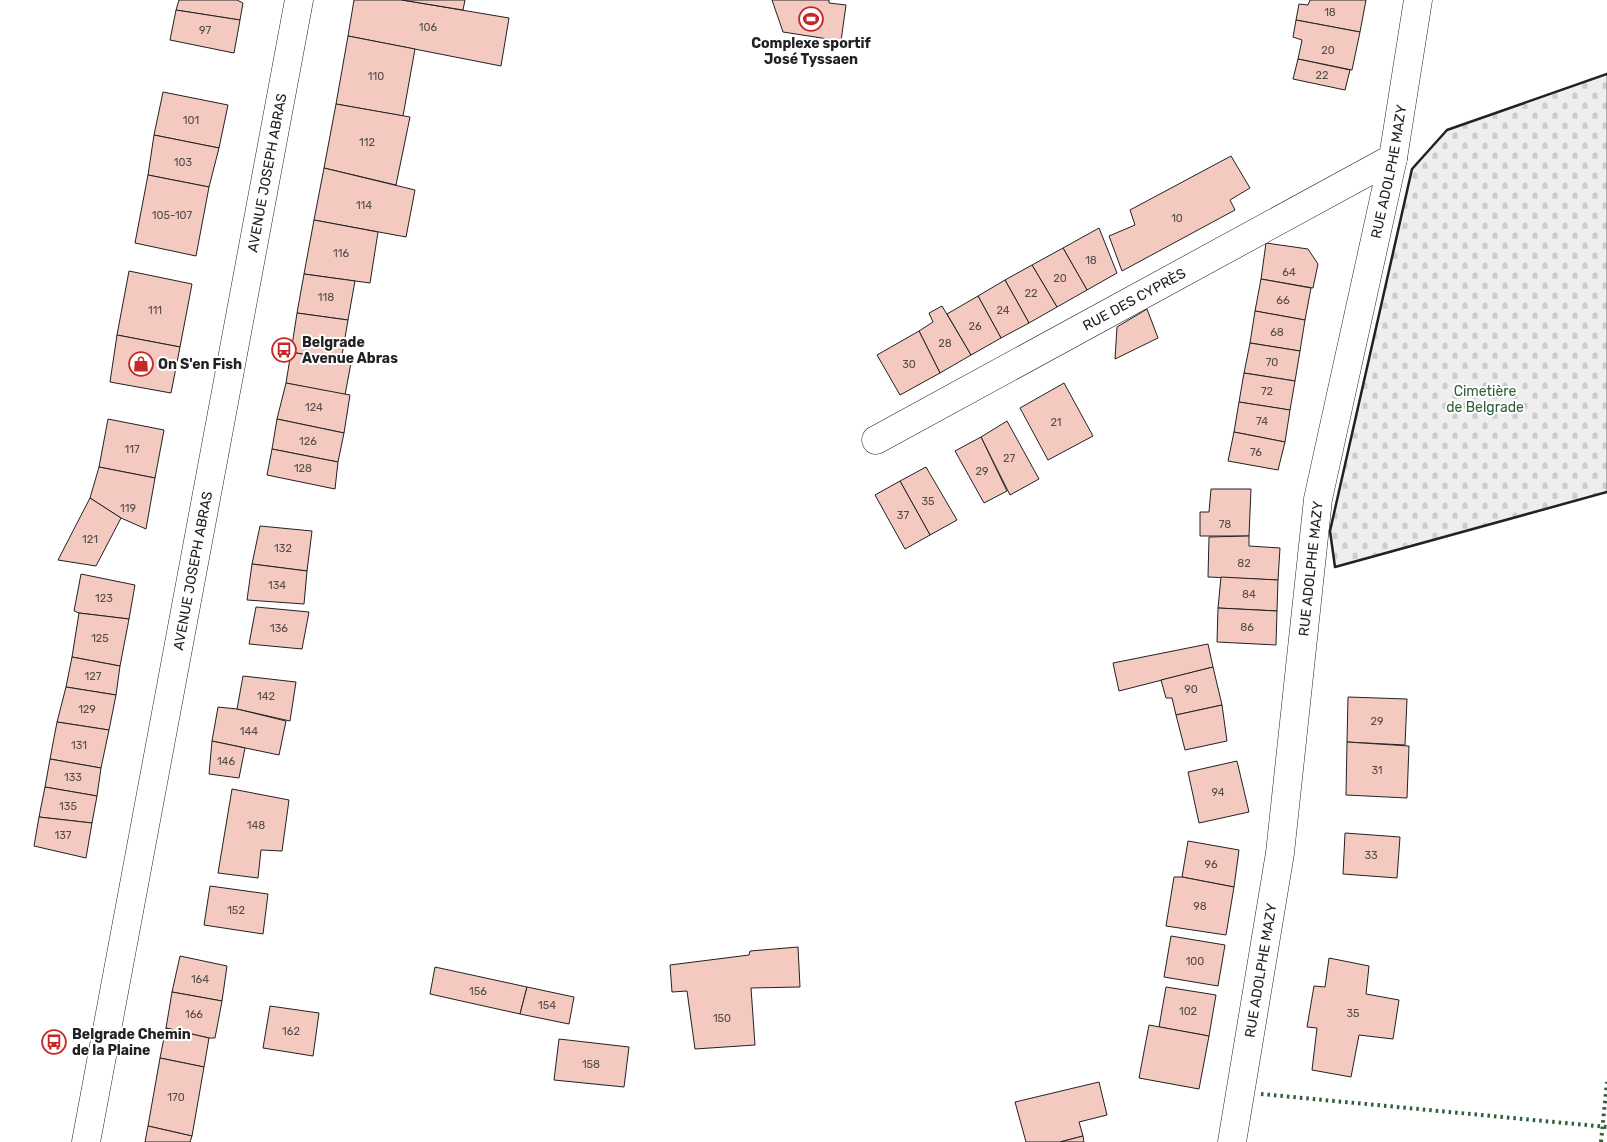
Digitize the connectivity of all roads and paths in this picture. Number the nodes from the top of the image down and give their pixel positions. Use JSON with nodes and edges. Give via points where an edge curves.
{"nodes":[{"id":1,"x":298,"y":0,"type":"edge"},
{"id":2,"x":1418,"y":0,"type":"edge"},
{"id":3,"x":1393,"y":158,"type":"junction"},
{"id":4,"x":876,"y":440,"type":"dead end"},
{"id":5,"x":86,"y":1142,"type":"edge"},
{"id":6,"x":1232,"y":1142,"type":"edge"}],
"edges":[{"from":1,"to":5,"type":"street","name":"AVENUE JOSEPH ABRAS"},
{"from":2,"to":3,"type":"street","name":"RUE ADOLPHE MAZY"},
{"from":3,"to":4,"type":"street","name":"RUE DES CYPRÈS"},
{"from":3,"to":6,"type":"street","name":"RUE ADOLPHE MAZY","via":[[1318,500],[1280,853]]}]}
